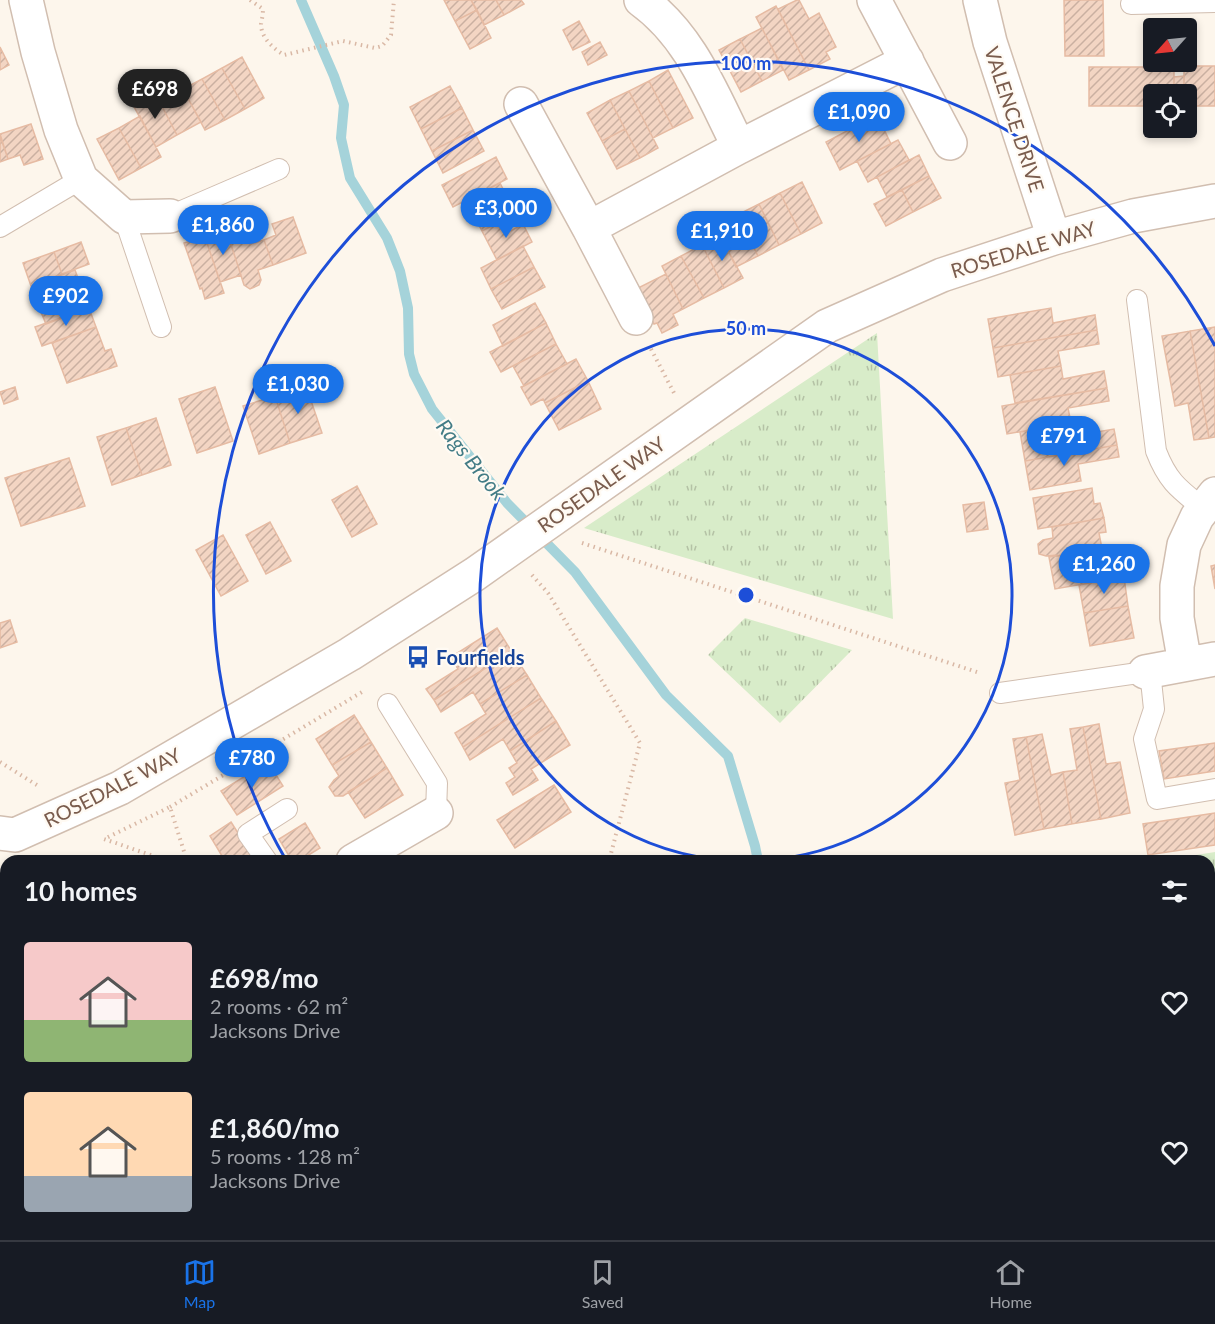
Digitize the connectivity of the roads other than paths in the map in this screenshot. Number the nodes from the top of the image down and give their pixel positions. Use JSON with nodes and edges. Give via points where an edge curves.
{"nodes":[{"id":1,"x":26,"y":0,"type":"edge"},
{"id":2,"x":642,"y":0,"type":"edge"},
{"id":3,"x":874,"y":0,"type":"edge"},
{"id":4,"x":980,"y":0,"type":"edge"},
{"id":5,"x":1215,"y":2,"type":"edge"},
{"id":6,"x":1131,"y":4,"type":"dead end"},
{"id":7,"x":907,"y":61,"type":"junction"},
{"id":8,"x":521,"y":104,"type":"dead end"},
{"id":9,"x":950,"y":143,"type":"dead end"},
{"id":10,"x":739,"y":147,"type":"junction"},
{"id":11,"x":279,"y":169,"type":"dead end"},
{"id":12,"x":81,"y":179,"type":"junction"},
{"id":13,"x":1215,"y":201,"type":"edge"},
{"id":14,"x":170,"y":216,"type":"joint"},
{"id":15,"x":124,"y":217,"type":"junction"},
{"id":16,"x":0,"y":227,"type":"edge"},
{"id":17,"x":590,"y":228,"type":"junction"},
{"id":18,"x":1054,"y":238,"type":"junction"},
{"id":19,"x":1137,"y":300,"type":"dead end"},
{"id":20,"x":636,"y":318,"type":"road end"},
{"id":21,"x":161,"y":327,"type":"dead end"},
{"id":22,"x":1209,"y":501,"type":"edge"},
{"id":23,"x":1200,"y":662,"type":"edge"},
{"id":24,"x":1148,"y":671,"type":"junction"},
{"id":25,"x":1000,"y":693,"type":"dead end"},
{"id":26,"x":388,"y":704,"type":"dead end"},
{"id":27,"x":1215,"y":789,"type":"edge"},
{"id":28,"x":287,"y":809,"type":"dead end"},
{"id":29,"x":436,"y":813,"type":"joint"},
{"id":30,"x":5,"y":843,"type":"edge"},
{"id":31,"x":263,"y":855,"type":"edge"},
{"id":32,"x":363,"y":855,"type":"edge"}],
"edges":[{"from":1,"to":12,"type":"street","via":[[61,130]]},
{"from":2,"to":10,"type":"street","via":[[675,30],[692,53]]},
{"from":3,"to":7,"type":"street"},
{"from":4,"to":18,"type":"street","name":"VALENCE DRIVE"},
{"from":5,"to":6,"type":"lane"},
{"from":7,"to":9,"type":"street"},
{"from":7,"to":10,"type":"street"},
{"from":8,"to":17,"type":"street"},
{"from":10,"to":17,"type":"street"},
{"from":11,"to":14,"type":"lane"},
{"from":12,"to":15,"type":"street"},
{"from":12,"to":16,"type":"lane"},
{"from":13,"to":18,"type":"street","name":"ROSEDALE WAY","via":[[1133,216]]},
{"from":14,"to":15,"type":"street"},
{"from":15,"to":21,"type":"lane"},
{"from":17,"to":20,"type":"street"},
{"from":18,"to":30,"type":"street","name":"ROSEDALE WAY","via":[[942,275],[827,326],[475,574],[350,654],[129,783]]},
{"from":19,"to":22,"type":"lane","via":[[1156,451],[1175,486]]},
{"from":22,"to":23,"type":"street","via":[[1184,545],[1177,586],[1177,618]]},
{"from":23,"to":24,"type":"street"},
{"from":24,"to":25,"type":"lane"},
{"from":24,"to":27,"type":"lane","via":[[1154,709],[1144,739],[1157,799]]},
{"from":26,"to":29,"type":"lane","via":[[437,783]]},
{"from":28,"to":31,"type":"lane","via":[[248,834]]},
{"from":29,"to":32,"type":"street"}]}
